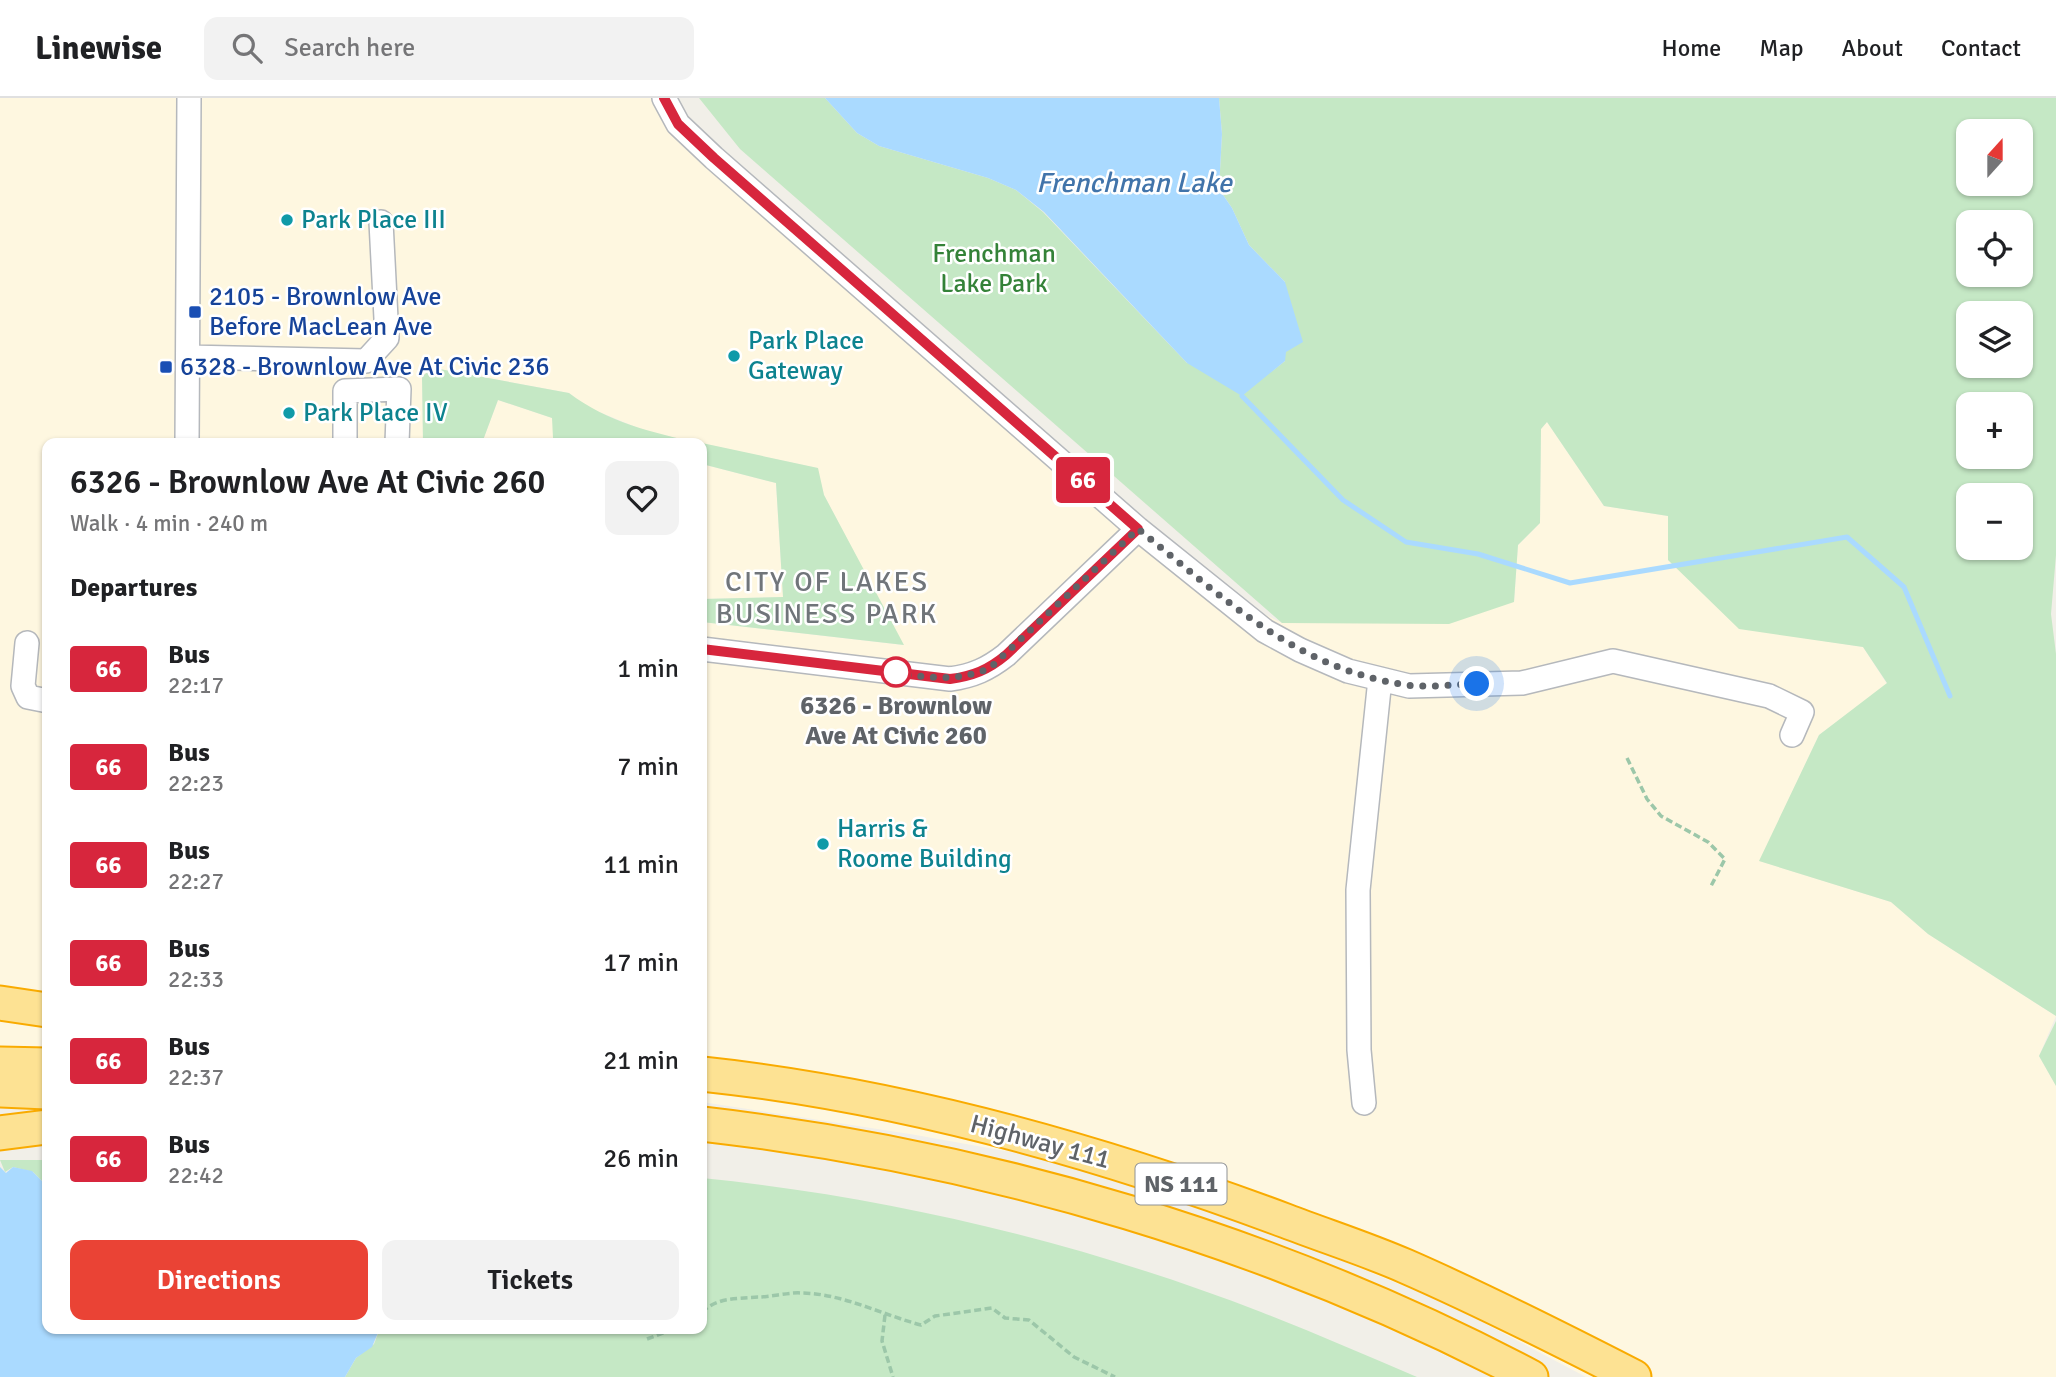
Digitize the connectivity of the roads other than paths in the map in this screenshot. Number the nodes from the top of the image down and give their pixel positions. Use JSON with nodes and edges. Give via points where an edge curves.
{"nodes":[{"id":1,"x":189,"y":98,"type":"edge"},
{"id":2,"x":664,"y":98,"type":"edge"},
{"id":3,"x":381,"y":222,"type":"dead end"},
{"id":4,"x":188,"y":357,"type":"junction"},
{"id":5,"x":187,"y":438,"type":"edge"},
{"id":6,"x":345,"y":438,"type":"edge"},
{"id":7,"x":397,"y":438,"type":"edge"},
{"id":8,"x":1138,"y":529,"type":"junction"},
{"id":9,"x":27,"y":643,"type":"dead end"},
{"id":10,"x":707,"y":650,"type":"edge"},
{"id":11,"x":1380,"y":678,"type":"junction"},
{"id":12,"x":42,"y":700,"type":"edge"},
{"id":13,"x":1792,"y":734,"type":"dead end"},
{"id":14,"x":0,"y":1003,"type":"edge"},
{"id":15,"x":42,"y":1009,"type":"edge"},
{"id":16,"x":0,"y":1064,"type":"edge"},
{"id":17,"x":42,"y":1065,"type":"edge"},
{"id":18,"x":707,"y":1074,"type":"edge"},
{"id":19,"x":0,"y":1090,"type":"edge"},
{"id":20,"x":42,"y":1092,"type":"edge"},
{"id":21,"x":1364,"y":1102,"type":"dead end"},
{"id":22,"x":707,"y":1125,"type":"edge"},
{"id":23,"x":42,"y":1128,"type":"edge"},
{"id":24,"x":0,"y":1133,"type":"edge"},
{"id":25,"x":1531,"y":1377,"type":"edge"},
{"id":26,"x":1634,"y":1377,"type":"edge"}],
"edges":[{"from":1,"to":4,"type":"street"},
{"from":2,"to":8,"type":"street","via":[[678,124],[714,158]]},
{"from":3,"to":4,"type":"street","via":[[387,338],[366,360]]},
{"from":4,"to":5,"type":"street"},
{"from":6,"to":7,"type":"street","via":[[345,391],[399,389]]},
{"from":8,"to":10,"type":"street","via":[[1006,655],[968,677],[950,679]]},
{"from":8,"to":11,"type":"street","via":[[1265,631],[1348,671]]},
{"from":9,"to":12,"type":"street","via":[[23,686],[28,697]]},
{"from":11,"to":13,"type":"street","via":[[1409,686],[1522,682],[1613,661],[1769,696],[1802,712]]},
{"from":11,"to":21,"type":"street","via":[[1358,890],[1359,1050]]},
{"from":14,"to":15,"type":"highway"},
{"from":16,"to":17,"type":"highway"},
{"from":18,"to":26,"type":"highway","name":"Highway 111","number":"NS 111","via":[[851,1096],[959,1120],[1089,1154],[1214,1194],[1403,1265]]},
{"from":19,"to":20,"type":"highway"},
{"from":22,"to":25,"type":"highway","name":"Highway 111","number":"NS 111","via":[[876,1149],[1037,1186],[1273,1262]]},
{"from":23,"to":24,"type":"highway"}]}
